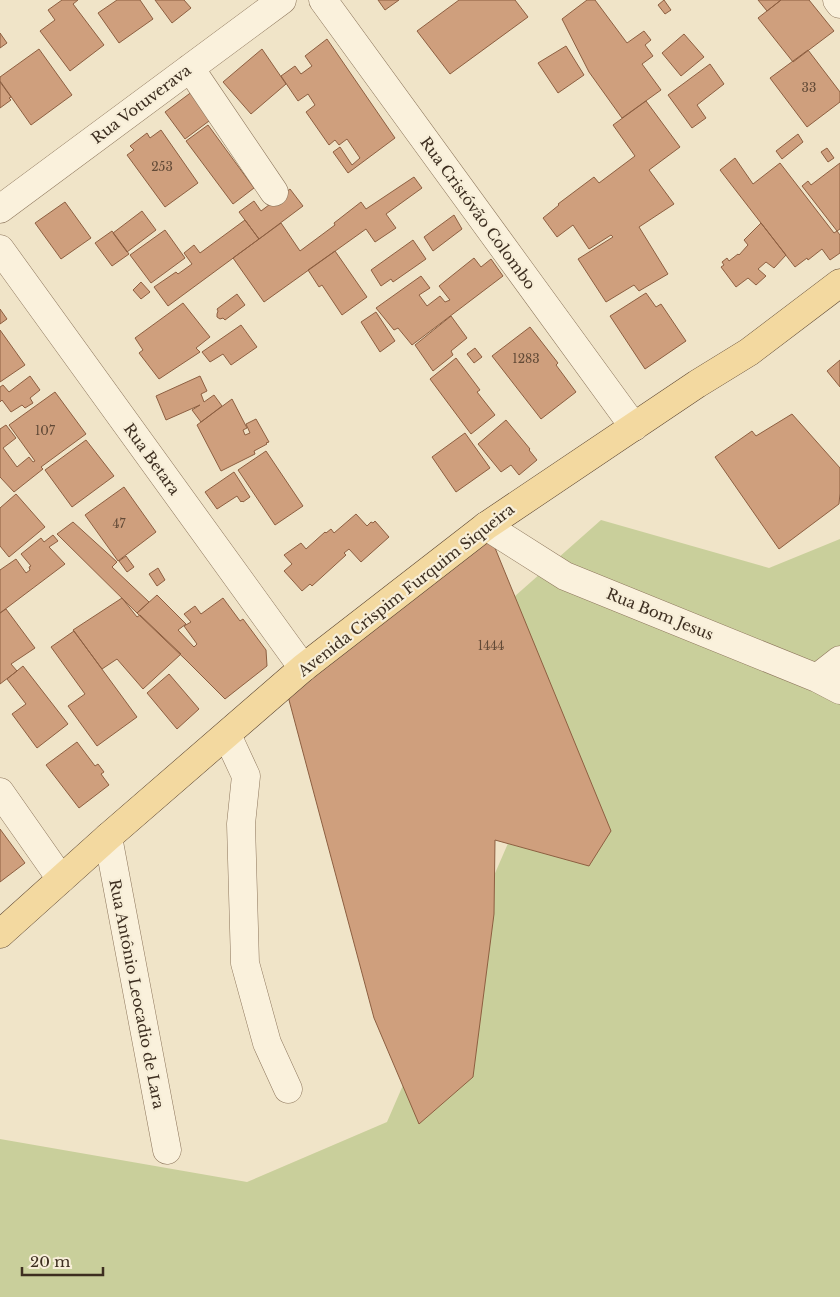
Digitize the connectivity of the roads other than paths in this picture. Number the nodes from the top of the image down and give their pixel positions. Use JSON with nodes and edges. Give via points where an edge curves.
{"nodes":[{"id":1,"x":282,"y":0,"type":"edge"},
{"id":2,"x":323,"y":0,"type":"edge"},
{"id":3,"x":837,"y":0,"type":"edge"},
{"id":4,"x":840,"y":4,"type":"edge"},
{"id":5,"x":190,"y":68,"type":"junction"},
{"id":6,"x":274,"y":192,"type":"dead end"},
{"id":7,"x":0,"y":209,"type":"edge"},
{"id":8,"x":0,"y":249,"type":"edge"},
{"id":9,"x":840,"y":283,"type":"edge"},
{"id":10,"x":634,"y":427,"type":"junction"},
{"id":11,"x":486,"y":526,"type":"junction"},
{"id":12,"x":840,"y":660,"type":"edge"},
{"id":13,"x":303,"y":668,"type":"junction"},
{"id":14,"x":829,"y":684,"type":"edge"},
{"id":15,"x":227,"y":735,"type":"junction"},
{"id":16,"x":0,"y":792,"type":"edge"},
{"id":17,"x":108,"y":837,"type":"junction"},
{"id":18,"x":61,"y":879,"type":"junction"},
{"id":19,"x":0,"y":934,"type":"edge"},
{"id":20,"x":288,"y":1088,"type":"dead end"},
{"id":21,"x":166,"y":1150,"type":"dead end"}],
"edges":[{"from":1,"to":5,"type":"street","name":"Rua Votuverava"},
{"from":2,"to":10,"type":"street","name":"Rua Cristóvão Colombo"},
{"from":3,"to":4,"type":"street"},
{"from":5,"to":6,"type":"street"},
{"from":5,"to":7,"type":"street","name":"Rua Votuverava"},
{"from":8,"to":13,"type":"street","name":"Rua Betara"},
{"from":9,"to":10,"type":"main road","name":"Avenida Crispim Furquim Siqueira","via":[[749,352]]},
{"from":10,"to":11,"type":"main road","name":"Avenida Crispim Furquim Siqueira"},
{"from":11,"to":13,"type":"main road","name":"Avenida Crispim Furquim Siqueira"},
{"from":11,"to":14,"type":"street","name":"Rua Bom Jesus","via":[[565,576]]},
{"from":12,"to":14,"type":"street"},
{"from":13,"to":15,"type":"main road","name":"Avenida Crispim Furquim Siqueira"},
{"from":15,"to":17,"type":"main road","name":"Avenida Crispim Furquim Siqueira"},
{"from":15,"to":20,"type":"street","via":[[246,776],[241,824],[246,963],[267,1043]]},
{"from":16,"to":18,"type":"street"},
{"from":17,"to":18,"type":"main road","name":"Avenida Crispim Furquim Siqueira"},
{"from":17,"to":21,"type":"street","name":"Rua Antônio Leocadio de Lara"},
{"from":18,"to":19,"type":"main road","name":"Avenida Crispim Furquim Siqueira"}]}
